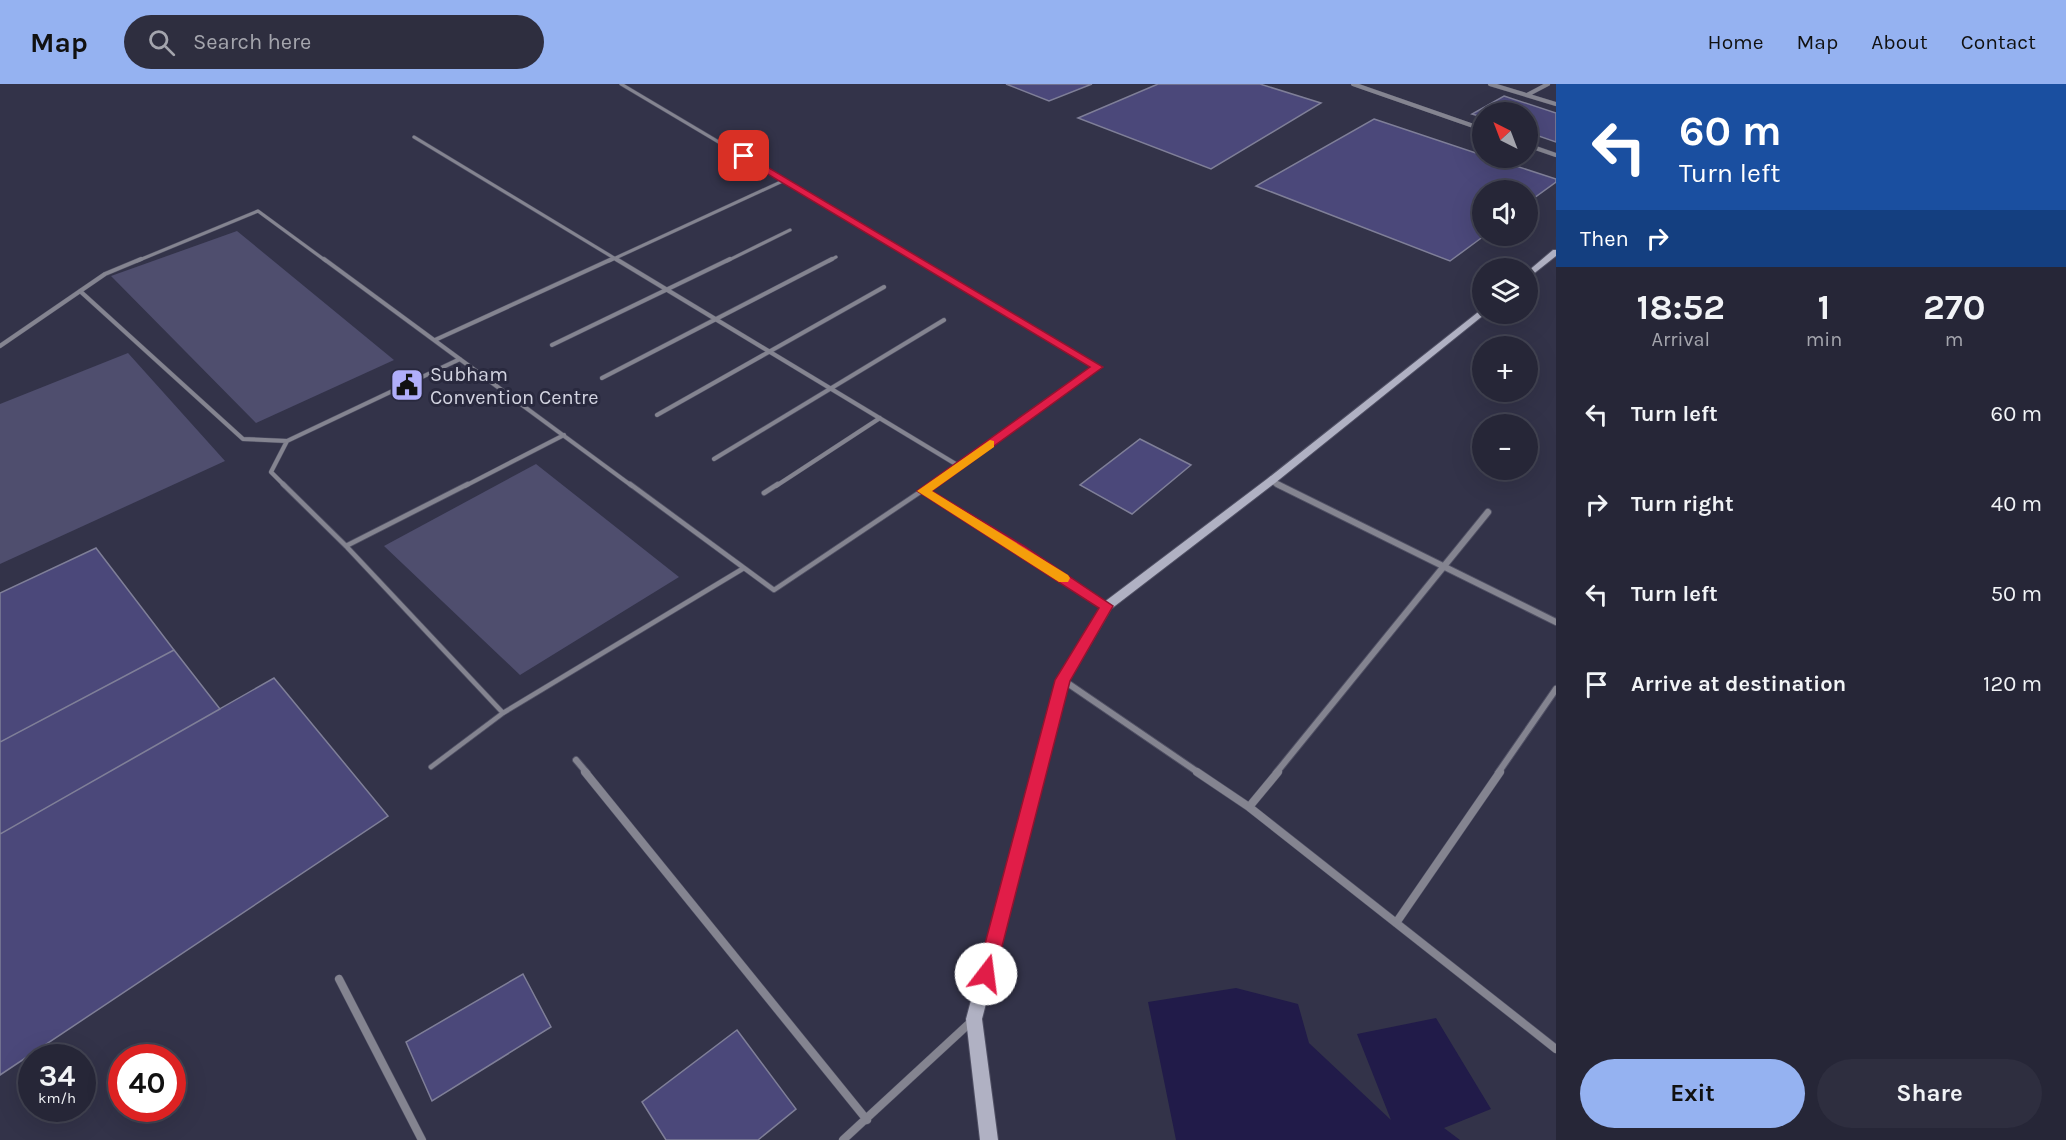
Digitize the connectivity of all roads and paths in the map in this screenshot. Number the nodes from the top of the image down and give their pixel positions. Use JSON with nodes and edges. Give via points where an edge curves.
{"nodes":[{"id":1,"x":621,"y":84,"type":"edge"},
{"id":2,"x":1353,"y":84,"type":"edge"},
{"id":3,"x":1490,"y":84,"type":"edge"},
{"id":4,"x":1548,"y":84,"type":"edge"},
{"id":5,"x":1527,"y":95,"type":"junction"},
{"id":6,"x":1556,"y":104,"type":"edge"},
{"id":7,"x":1472,"y":126,"type":"edge"},
{"id":8,"x":414,"y":137,"type":"dead end"},
{"id":9,"x":1538,"y":149,"type":"edge"},
{"id":10,"x":1556,"y":155,"type":"edge"},
{"id":11,"x":785,"y":180,"type":"junction"},
{"id":12,"x":790,"y":230,"type":"dead end"},
{"id":13,"x":1556,"y":252,"type":"edge"},
{"id":14,"x":836,"y":257,"type":"dead end"},
{"id":15,"x":616,"y":259,"type":"junction"},
{"id":16,"x":1538,"y":267,"type":"edge"},
{"id":17,"x":884,"y":287,"type":"dead end"},
{"id":18,"x":666,"y":289,"type":"junction"},
{"id":19,"x":80,"y":291,"type":"junction"},
{"id":20,"x":717,"y":320,"type":"junction"},
{"id":21,"x":944,"y":320,"type":"dead end"},
{"id":22,"x":1472,"y":320,"type":"edge"},
{"id":23,"x":435,"y":340,"type":"junction"},
{"id":24,"x":552,"y":345,"type":"dead end"},
{"id":25,"x":0,"y":346,"type":"edge"},
{"id":26,"x":770,"y":352,"type":"junction"},
{"id":27,"x":460,"y":359,"type":"junction"},
{"id":28,"x":602,"y":378,"type":"dead end"},
{"id":29,"x":832,"y":390,"type":"junction"},
{"id":30,"x":657,"y":414,"type":"dead end"},
{"id":31,"x":880,"y":418,"type":"junction"},
{"id":32,"x":564,"y":435,"type":"junction"},
{"id":33,"x":287,"y":441,"type":"junction"},
{"id":34,"x":714,"y":459,"type":"dead end"},
{"id":35,"x":959,"y":466,"type":"junction"},
{"id":36,"x":1271,"y":481,"type":"junction"},
{"id":37,"x":924,"y":491,"type":"junction"},
{"id":38,"x":764,"y":493,"type":"dead end"},
{"id":39,"x":1488,"y":512,"type":"dead end"},
{"id":40,"x":346,"y":546,"type":"junction"},
{"id":41,"x":744,"y":568,"type":"junction"},
{"id":42,"x":1443,"y":568,"type":"junction"},
{"id":43,"x":1107,"y":606,"type":"junction"},
{"id":44,"x":1556,"y":622,"type":"edge"},
{"id":45,"x":1063,"y":680,"type":"junction"},
{"id":46,"x":1556,"y":689,"type":"edge"},
{"id":47,"x":503,"y":713,"type":"junction"},
{"id":48,"x":576,"y":760,"type":"dead end"},
{"id":49,"x":431,"y":767,"type":"dead end"},
{"id":50,"x":1249,"y":807,"type":"junction"},
{"id":51,"x":1396,"y":923,"type":"junction"},
{"id":52,"x":339,"y":979,"type":"dead end"},
{"id":53,"x":974,"y":1019,"type":"junction"},
{"id":54,"x":1556,"y":1049,"type":"edge"},
{"id":55,"x":867,"y":1120,"type":"junction"},
{"id":56,"x":422,"y":1140,"type":"edge"},
{"id":57,"x":843,"y":1140,"type":"edge"},
{"id":58,"x":989,"y":1140,"type":"edge"}],
"edges":[{"from":1,"to":11,"type":"lane"},
{"from":2,"to":7,"type":"street"},
{"from":3,"to":5,"type":"street"},
{"from":4,"to":5,"type":"street"},
{"from":5,"to":6,"type":"street"},
{"from":8,"to":15,"type":"lane"},
{"from":9,"to":10,"type":"street"},
{"from":11,"to":15,"type":"lane"},
{"from":11,"to":35,"type":"lane","via":[[1098,367]]},
{"from":12,"to":18,"type":"lane"},
{"from":13,"to":16,"type":"street"},
{"from":14,"to":20,"type":"lane"},
{"from":15,"to":18,"type":"lane"},
{"from":15,"to":23,"type":"lane"},
{"from":17,"to":26,"type":"lane"},
{"from":18,"to":20,"type":"lane"},
{"from":18,"to":24,"type":"lane"},
{"from":19,"to":23,"type":"lane","via":[[105,274],[258,211]]},
{"from":19,"to":25,"type":"lane"},
{"from":19,"to":33,"type":"lane","via":[[243,439]]},
{"from":20,"to":26,"type":"lane"},
{"from":20,"to":28,"type":"lane"},
{"from":21,"to":29,"type":"lane"},
{"from":22,"to":36,"type":"street"},
{"from":23,"to":27,"type":"lane"},
{"from":26,"to":29,"type":"lane"},
{"from":26,"to":30,"type":"lane"},
{"from":27,"to":32,"type":"lane"},
{"from":27,"to":33,"type":"lane"},
{"from":29,"to":31,"type":"lane"},
{"from":29,"to":34,"type":"lane"},
{"from":31,"to":35,"type":"lane"},
{"from":31,"to":38,"type":"lane"},
{"from":32,"to":40,"type":"lane"},
{"from":32,"to":41,"type":"lane"},
{"from":33,"to":40,"type":"lane","via":[[271,472]]},
{"from":35,"to":37,"type":"lane"},
{"from":36,"to":42,"type":"street"},
{"from":36,"to":43,"type":"street"},
{"from":37,"to":41,"type":"lane","via":[[774,590]]},
{"from":37,"to":43,"type":"lane"},
{"from":39,"to":42,"type":"street"},
{"from":40,"to":47,"type":"lane"},
{"from":41,"to":47,"type":"lane"},
{"from":42,"to":44,"type":"street"},
{"from":42,"to":50,"type":"street"},
{"from":43,"to":45,"type":"street"},
{"from":45,"to":50,"type":"street"},
{"from":45,"to":53,"type":"street"},
{"from":46,"to":51,"type":"street"},
{"from":47,"to":49,"type":"lane"},
{"from":48,"to":55,"type":"street"},
{"from":50,"to":51,"type":"street"},
{"from":51,"to":54,"type":"street"},
{"from":52,"to":56,"type":"street"},
{"from":53,"to":55,"type":"street"},
{"from":53,"to":58,"type":"street"},
{"from":55,"to":57,"type":"street"}]}
